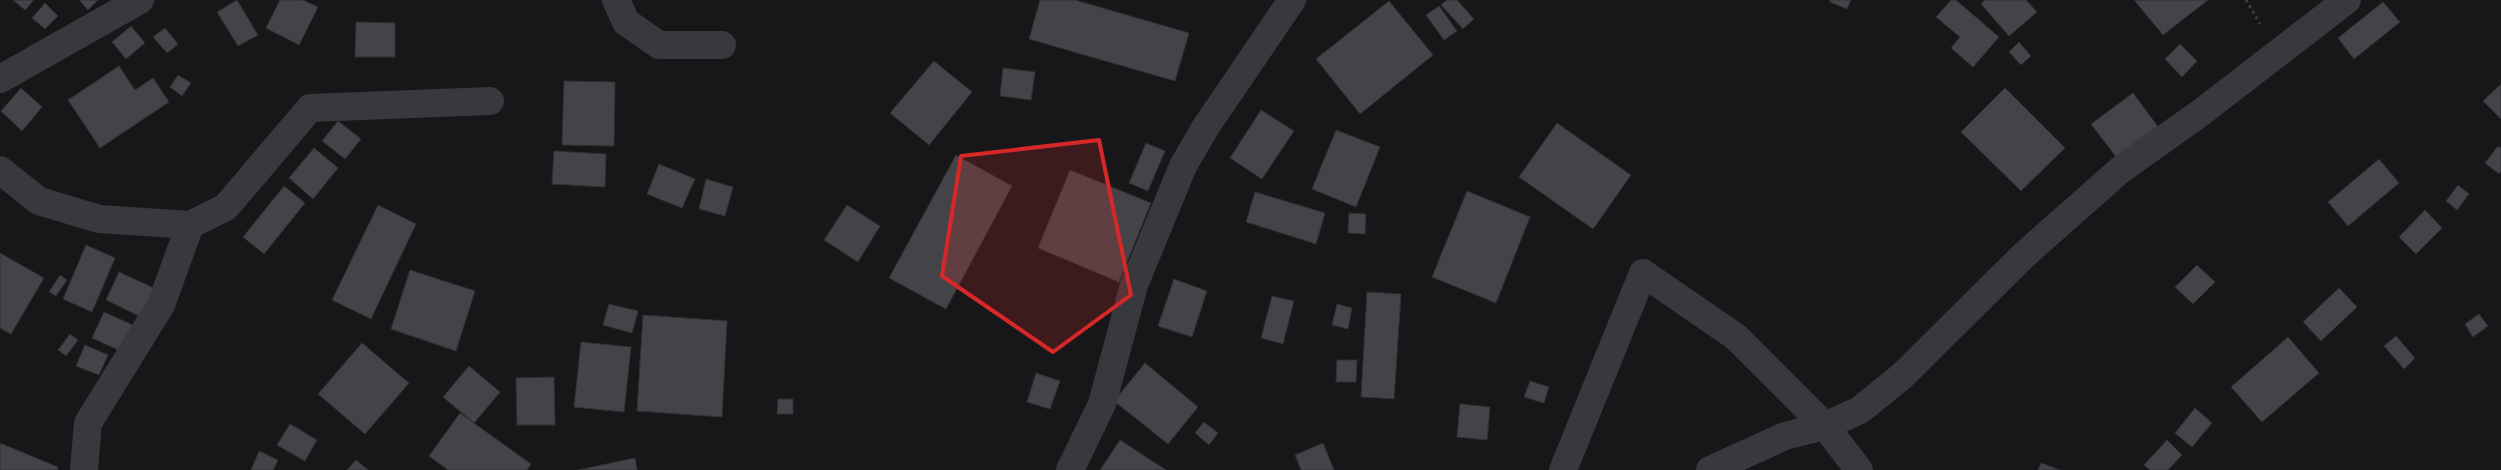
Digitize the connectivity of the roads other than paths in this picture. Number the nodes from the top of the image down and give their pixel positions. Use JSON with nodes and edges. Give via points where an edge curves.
{"nodes":[{"id":1,"x":140,"y":0,"type":"edge"},
{"id":2,"x":616,"y":0,"type":"edge"},
{"id":3,"x":1292,"y":0,"type":"edge"},
{"id":4,"x":2347,"y":0,"type":"edge"},
{"id":5,"x":722,"y":45,"type":"dead end"},
{"id":6,"x":0,"y":79,"type":"edge"},
{"id":7,"x":490,"y":101,"type":"dead end"},
{"id":8,"x":0,"y":170,"type":"edge"},
{"id":9,"x":190,"y":224,"type":"junction"},
{"id":10,"x":1825,"y":426,"type":"junction"},
{"id":11,"x":84,"y":470,"type":"edge"},
{"id":12,"x":1070,"y":470,"type":"edge"},
{"id":13,"x":1563,"y":470,"type":"edge"},
{"id":14,"x":1710,"y":470,"type":"edge"},
{"id":15,"x":1859,"y":470,"type":"edge"}],
"edges":[{"from":1,"to":6,"type":"street"},
{"from":2,"to":5,"type":"street","via":[[626,22],[659,45]]},
{"from":3,"to":12,"type":"street","via":[[1184,166],[1134,285],[1102,404]]},
{"from":4,"to":10,"type":"street","via":[[2120,170],[2023,256],[1902,376],[1860,410]]},
{"from":7,"to":9,"type":"street","via":[[310,108],[226,207]]},
{"from":8,"to":9,"type":"street","via":[[40,201],[99,219]]},
{"from":9,"to":11,"type":"street","via":[[161,305],[88,423]]},
{"from":10,"to":13,"type":"street","via":[[1736,337],[1643,273]]},
{"from":10,"to":14,"type":"street","via":[[1785,436]]},
{"from":10,"to":15,"type":"street"}]}
